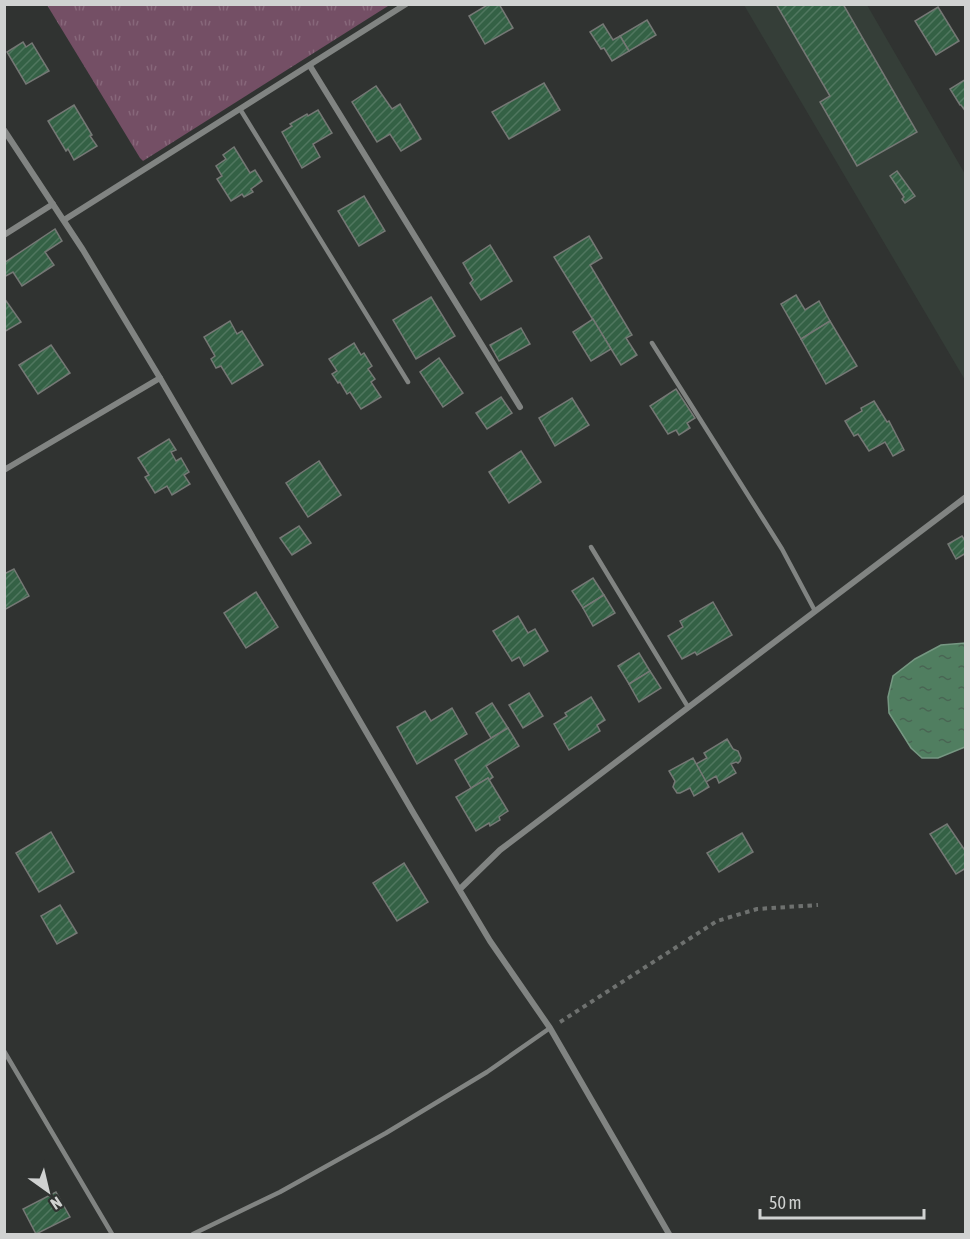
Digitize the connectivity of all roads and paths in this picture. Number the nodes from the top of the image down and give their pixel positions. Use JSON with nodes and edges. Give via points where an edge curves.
{"nodes":[{"id":1,"x":406,"y":4,"type":"edge"},
{"id":2,"x":310,"y":66,"type":"junction"},
{"id":3,"x":240,"y":109,"type":"junction"},
{"id":4,"x":4,"y":130,"type":"edge"},
{"id":5,"x":53,"y":204,"type":"junction"},
{"id":6,"x":64,"y":220,"type":"junction"},
{"id":7,"x":4,"y":235,"type":"edge"},
{"id":8,"x":652,"y":343,"type":"dead end"},
{"id":9,"x":160,"y":378,"type":"junction"},
{"id":10,"x":408,"y":382,"type":"dead end"},
{"id":11,"x":520,"y":407,"type":"dead end"},
{"id":12,"x":4,"y":470,"type":"edge"},
{"id":13,"x":966,"y":497,"type":"edge"},
{"id":14,"x":591,"y":547,"type":"dead end"},
{"id":15,"x":815,"y":611,"type":"junction"},
{"id":16,"x":688,"y":707,"type":"junction"},
{"id":17,"x":460,"y":889,"type":"junction"},
{"id":18,"x":818,"y":905,"type":"dead end"},
{"id":19,"x":550,"y":1028,"type":"junction"},
{"id":20,"x":4,"y":1051,"type":"edge"},
{"id":21,"x":112,"y":1234,"type":"edge"},
{"id":22,"x":193,"y":1234,"type":"edge"},
{"id":23,"x":669,"y":1234,"type":"edge"}],
"edges":[{"from":1,"to":2,"type":"street"},
{"from":2,"to":3,"type":"street"},
{"from":2,"to":11,"type":"street"},
{"from":3,"to":6,"type":"street"},
{"from":3,"to":10,"type":"lane"},
{"from":4,"to":5,"type":"street"},
{"from":5,"to":6,"type":"street"},
{"from":5,"to":7,"type":"street"},
{"from":6,"to":9,"type":"street"},
{"from":8,"to":15,"type":"lane","via":[[782,549]]},
{"from":9,"to":12,"type":"street"},
{"from":9,"to":17,"type":"street"},
{"from":13,"to":15,"type":"street"},
{"from":14,"to":16,"type":"lane"},
{"from":15,"to":16,"type":"street"},
{"from":16,"to":17,"type":"street","via":[[500,850]]},
{"from":17,"to":19,"type":"street","via":[[490,941]]},
{"from":18,"to":19,"type":"path","via":[[757,909],[717,921]]},
{"from":19,"to":22,"type":"lane","via":[[487,1072],[386,1133],[280,1192]]},
{"from":19,"to":23,"type":"street"},
{"from":20,"to":21,"type":"lane"}]}
